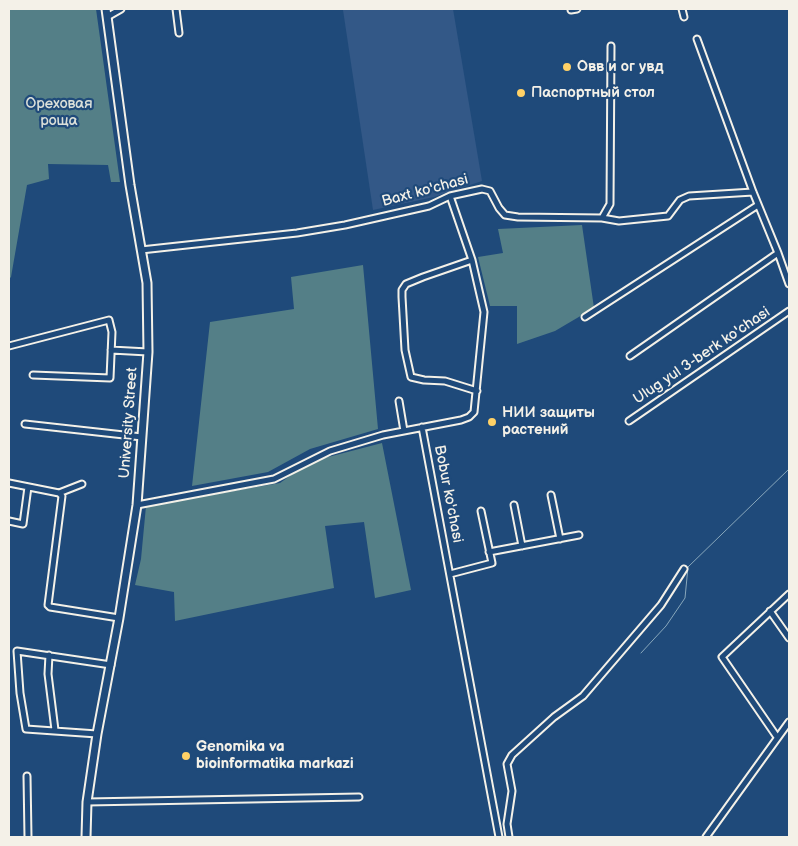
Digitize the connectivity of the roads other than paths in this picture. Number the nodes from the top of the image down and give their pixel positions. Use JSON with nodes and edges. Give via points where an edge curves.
{"nodes":[{"id":1,"x":106,"y":9,"type":"edge"},
{"id":2,"x":121,"y":9,"type":"edge"},
{"id":3,"x":176,"y":9,"type":"edge"},
{"id":4,"x":571,"y":9,"type":"edge"},
{"id":5,"x":577,"y":9,"type":"edge"},
{"id":6,"x":682,"y":9,"type":"edge"},
{"id":7,"x":107,"y":17,"type":"junction"},
{"id":8,"x":684,"y":17,"type":"dead end"},
{"id":9,"x":180,"y":33,"type":"dead end"},
{"id":10,"x":697,"y":40,"type":"dead end"},
{"id":11,"x":611,"y":46,"type":"dead end"},
{"id":12,"x":753,"y":192,"type":"junction"},
{"id":13,"x":450,"y":196,"type":"junction"},
{"id":14,"x":758,"y":205,"type":"junction"},
{"id":15,"x":602,"y":218,"type":"junction"},
{"id":16,"x":141,"y":250,"type":"junction"},
{"id":17,"x":778,"y":253,"type":"junction"},
{"id":18,"x":472,"y":260,"type":"junction"},
{"id":19,"x":789,"y":284,"type":"edge"},
{"id":20,"x":789,"y":311,"type":"edge"},
{"id":21,"x":585,"y":317,"type":"dead end"},
{"id":22,"x":9,"y":346,"type":"edge"},
{"id":23,"x":111,"y":350,"type":"junction"},
{"id":24,"x":148,"y":352,"type":"junction"},
{"id":25,"x":630,"y":356,"type":"dead end"},
{"id":26,"x":33,"y":376,"type":"dead end"},
{"id":27,"x":477,"y":391,"type":"junction"},
{"id":28,"x":399,"y":401,"type":"dead end"},
{"id":29,"x":629,"y":421,"type":"dead end"},
{"id":30,"x":25,"y":424,"type":"dead end"},
{"id":31,"x":422,"y":427,"type":"junction"},
{"id":32,"x":404,"y":431,"type":"junction"},
{"id":33,"x":142,"y":437,"type":"junction"},
{"id":34,"x":9,"y":483,"type":"edge"},
{"id":35,"x":82,"y":484,"type":"dead end"},
{"id":36,"x":28,"y":487,"type":"junction"},
{"id":37,"x":59,"y":493,"type":"junction"},
{"id":38,"x":551,"y":495,"type":"dead end"},
{"id":39,"x":514,"y":504,"type":"dead end"},
{"id":40,"x":137,"y":505,"type":"junction"},
{"id":41,"x":480,"y":511,"type":"dead end"},
{"id":42,"x":9,"y":521,"type":"edge"},
{"id":43,"x":579,"y":535,"type":"dead end"},
{"id":44,"x":560,"y":539,"type":"junction"},
{"id":45,"x":522,"y":546,"type":"junction"},
{"id":46,"x":489,"y":552,"type":"junction"},
{"id":47,"x":684,"y":568,"type":"dead end"},
{"id":48,"x":450,"y":574,"type":"junction"},
{"id":49,"x":789,"y":594,"type":"edge"},
{"id":50,"x":770,"y":611,"type":"junction"},
{"id":51,"x":119,"y":618,"type":"junction"},
{"id":52,"x":789,"y":638,"type":"edge"},
{"id":53,"x":49,"y":655,"type":"junction"},
{"id":54,"x":110,"y":665,"type":"junction"},
{"id":55,"x":789,"y":722,"type":"edge"},
{"id":56,"x":54,"y":730,"type":"junction"},
{"id":57,"x":97,"y":734,"type":"junction"},
{"id":58,"x":777,"y":738,"type":"junction"},
{"id":59,"x":26,"y":776,"type":"dead end"},
{"id":60,"x":359,"y":797,"type":"dead end"},
{"id":61,"x":87,"y":802,"type":"junction"},
{"id":62,"x":28,"y":837,"type":"edge"},
{"id":63,"x":86,"y":837,"type":"edge"},
{"id":64,"x":499,"y":837,"type":"edge"},
{"id":65,"x":509,"y":837,"type":"edge"},
{"id":66,"x":706,"y":837,"type":"edge"}],
"edges":[{"from":1,"to":7,"type":"main road","name":"University Street"},
{"from":2,"to":7,"type":"street"},
{"from":3,"to":9,"type":"street"},
{"from":4,"to":5,"type":"street"},
{"from":6,"to":8,"type":"street"},
{"from":7,"to":16,"type":"main road","name":"University Street"},
{"from":10,"to":12,"type":"street"},
{"from":11,"to":15,"type":"street","via":[[610,204]]},
{"from":12,"to":14,"type":"street"},
{"from":12,"to":15,"type":"street","name":"Baxt ko'chasi","via":[[689,196],[680,200],[668,216],[619,221]]},
{"from":13,"to":15,"type":"street","name":"Baxt ko'chasi","via":[[485,189],[492,193],[504,215]]},
{"from":13,"to":16,"type":"street","name":"Baxt ko'chasi","via":[[429,206],[345,225]]},
{"from":13,"to":18,"type":"street","name":"Bobur ko'chasi"},
{"from":14,"to":17,"type":"street"},
{"from":14,"to":21,"type":"street"},
{"from":16,"to":24,"type":"main road","name":"University Street","via":[[147,283]]},
{"from":17,"to":19,"type":"street"},
{"from":17,"to":25,"type":"street"},
{"from":18,"to":27,"type":"street","name":"Bobur ko'chasi","via":[[484,312]]},
{"from":18,"to":27,"type":"street","via":[[406,284],[402,297],[405,350],[412,377],[415,380],[445,381]]},
{"from":20,"to":29,"type":"street","name":"Ulug yul 3-berk ko'chasi"},
{"from":22,"to":23,"type":"street","via":[[109,320]]},
{"from":23,"to":24,"type":"street"},
{"from":23,"to":26,"type":"street","via":[[110,378]]},
{"from":24,"to":33,"type":"main road","name":"University Street"},
{"from":27,"to":31,"type":"street","name":"Bobur ko'chasi","via":[[474,412],[469,417]]},
{"from":28,"to":32,"type":"street"},
{"from":30,"to":33,"type":"street"},
{"from":31,"to":32,"type":"street"},
{"from":31,"to":48,"type":"street","name":"Bobur ko'chasi"},
{"from":32,"to":40,"type":"street","via":[[330,451],[274,479]]},
{"from":33,"to":40,"type":"main road","name":"University Street"},
{"from":34,"to":36,"type":"street"},
{"from":35,"to":37,"type":"street"},
{"from":36,"to":37,"type":"street"},
{"from":36,"to":42,"type":"street","via":[[23,524]]},
{"from":37,"to":51,"type":"street","via":[[62,496],[48,605],[50,608]]},
{"from":38,"to":44,"type":"street"},
{"from":39,"to":45,"type":"street"},
{"from":40,"to":51,"type":"main road","name":"University Street"},
{"from":41,"to":46,"type":"street"},
{"from":43,"to":44,"type":"street"},
{"from":44,"to":45,"type":"street"},
{"from":45,"to":46,"type":"street"},
{"from":46,"to":48,"type":"street","via":[[492,564]]},
{"from":47,"to":65,"type":"street","via":[[661,605],[583,696],[512,755],[507,764],[512,791],[507,824]]},
{"from":48,"to":64,"type":"street","name":"Bobur ko'chasi"},
{"from":49,"to":50,"type":"street"},
{"from":50,"to":52,"type":"street"},
{"from":50,"to":58,"type":"street","via":[[722,657]]},
{"from":51,"to":54,"type":"main road","name":"University Street"},
{"from":53,"to":54,"type":"street"},
{"from":53,"to":56,"type":"street"},
{"from":53,"to":56,"type":"street","via":[[17,651],[26,728]]},
{"from":54,"to":57,"type":"main road","name":"University Street"},
{"from":55,"to":58,"type":"street"},
{"from":56,"to":57,"type":"street"},
{"from":57,"to":61,"type":"main road","name":"University Street"},
{"from":58,"to":66,"type":"street"},
{"from":59,"to":62,"type":"street"},
{"from":60,"to":61,"type":"street"},
{"from":61,"to":63,"type":"main road","name":"University Street"}]}
